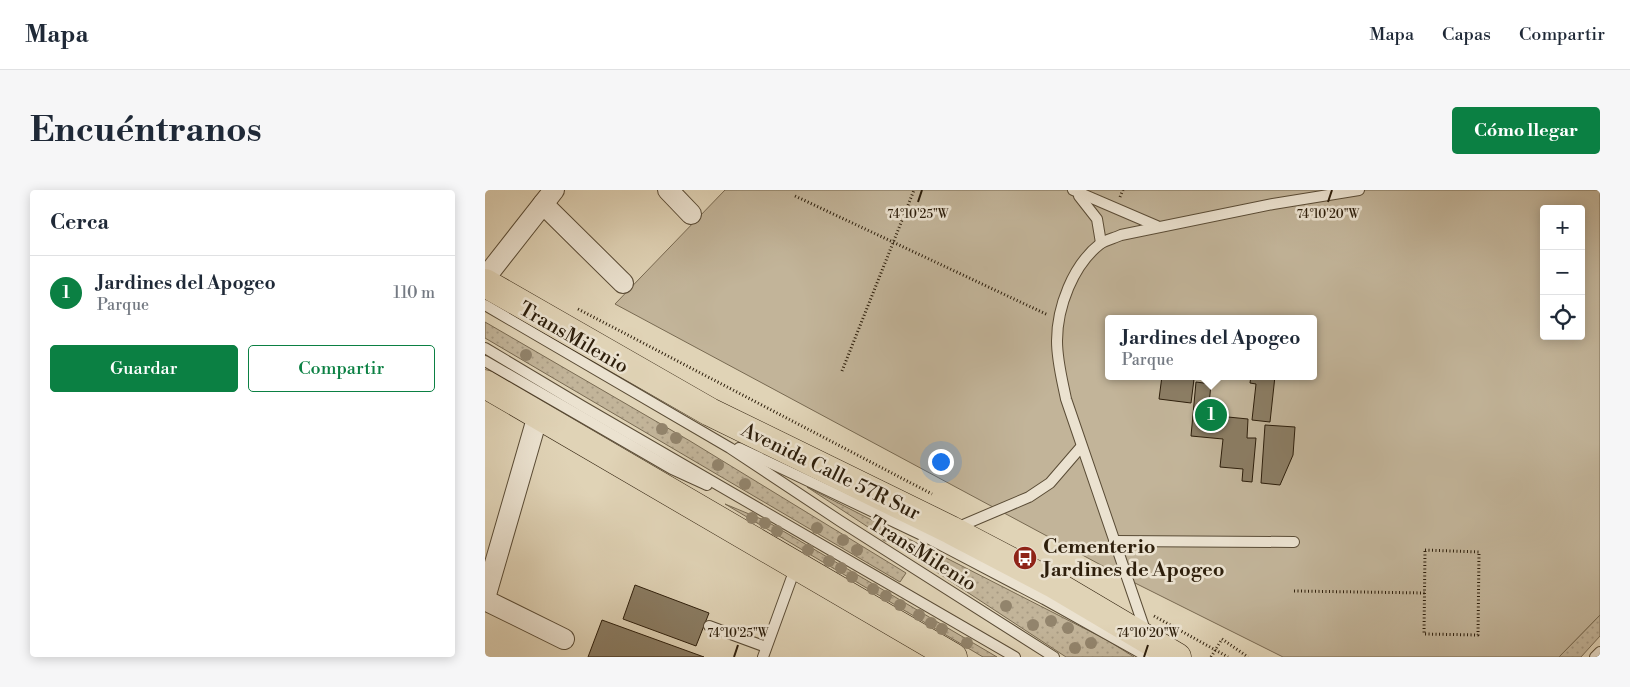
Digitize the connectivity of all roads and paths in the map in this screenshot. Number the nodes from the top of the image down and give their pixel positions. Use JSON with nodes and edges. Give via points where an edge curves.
{"nodes":[{"id":1,"x":668,"y":190,"type":"edge"},
{"id":2,"x":914,"y":190,"type":"edge"},
{"id":3,"x":1073,"y":190,"type":"edge"},
{"id":4,"x":1359,"y":190,"type":"edge"},
{"id":5,"x":795,"y":196,"type":"dead end"},
{"id":6,"x":549,"y":197,"type":"edge"},
{"id":7,"x":691,"y":214,"type":"dead end"},
{"id":8,"x":1158,"y":226,"type":"junction"},
{"id":9,"x":893,"y":242,"type":"junction"},
{"id":10,"x":1101,"y":243,"type":"junction"},
{"id":11,"x":485,"y":278,"type":"edge"},
{"id":12,"x":485,"y":283,"type":"edge"},
{"id":13,"x":623,"y":283,"type":"dead end"},
{"id":14,"x":485,"y":305,"type":"edge"},
{"id":15,"x":573,"y":307,"type":"dead end"},
{"id":16,"x":1059,"y":320,"type":"junction"},
{"id":17,"x":485,"y":348,"type":"edge"},
{"id":18,"x":618,"y":360,"type":"junction"},
{"id":19,"x":485,"y":361,"type":"edge"},
{"id":20,"x":842,"y":371,"type":"dead end"},
{"id":21,"x":485,"y":384,"type":"edge"},
{"id":22,"x":538,"y":415,"type":"junction"},
{"id":23,"x":698,"y":428,"type":"junction"},
{"id":24,"x":1081,"y":447,"type":"junction"},
{"id":25,"x":934,"y":495,"type":"dead end"},
{"id":26,"x":762,"y":510,"type":"junction"},
{"id":27,"x":951,"y":530,"type":"junction"},
{"id":28,"x":1113,"y":541,"type":"junction"},
{"id":29,"x":1294,"y":542,"type":"dead end"},
{"id":30,"x":796,"y":565,"type":"junction"},
{"id":31,"x":1294,"y":591,"type":"dead end"},
{"id":32,"x":1425,"y":593,"type":"junction"},
{"id":33,"x":485,"y":599,"type":"edge"},
{"id":34,"x":1137,"y":606,"type":"junction"},
{"id":35,"x":709,"y":626,"type":"dead end"},
{"id":36,"x":564,"y":639,"type":"dead end"},
{"id":37,"x":1148,"y":648,"type":"edge"},
{"id":38,"x":764,"y":652,"type":"edge"},
{"id":39,"x":1600,"y":652,"type":"edge"},
{"id":40,"x":1600,"y":656,"type":"edge"},
{"id":41,"x":953,"y":657,"type":"edge"},
{"id":42,"x":1015,"y":657,"type":"edge"},
{"id":43,"x":1055,"y":657,"type":"edge"},
{"id":44,"x":1177,"y":657,"type":"edge"},
{"id":45,"x":1211,"y":657,"type":"edge"},
{"id":46,"x":1228,"y":657,"type":"edge"},
{"id":47,"x":1248,"y":657,"type":"edge"},
{"id":48,"x":1595,"y":657,"type":"edge"}],
"edges":[{"from":1,"to":7,"type":"street"},
{"from":2,"to":9,"type":"path"},
{"from":3,"to":8,"type":"lane"},
{"from":3,"to":10,"type":"lane","via":[[1097,219]]},
{"from":4,"to":8,"type":"lane"},
{"from":5,"to":9,"type":"path"},
{"from":6,"to":11,"type":"street"},
{"from":6,"to":13,"type":"street"},
{"from":8,"to":10,"type":"lane"},
{"from":9,"to":16,"type":"path"},
{"from":9,"to":20,"type":"path"},
{"from":10,"to":16,"type":"lane","via":[[1075,275]]},
{"from":12,"to":18,"type":"highway","name":"Avenida Calle 57R Sur"},
{"from":14,"to":23,"type":"lane","name":"TransMilenio"},
{"from":15,"to":25,"type":"path"},
{"from":16,"to":24,"type":"lane","via":[[1058,361]]},
{"from":17,"to":26,"type":"lane","name":"TransMilenio"},
{"from":18,"to":23,"type":"lane","name":"TransMilenio"},
{"from":18,"to":27,"type":"highway","name":"Avenida Calle 57R Sur","via":[[710,412]]},
{"from":19,"to":26,"type":"lane","name":"TransMilenio","via":[[672,469]]},
{"from":21,"to":22,"type":"highway"},
{"from":22,"to":30,"type":"highway"},
{"from":22,"to":33,"type":"street"},
{"from":23,"to":37,"type":"lane","name":"TransMilenio"},
{"from":23,"to":43,"type":"lane","name":"TransMilenio"},
{"from":24,"to":27,"type":"lane","via":[[1050,483],[1029,497]]},
{"from":24,"to":28,"type":"lane"},
{"from":26,"to":42,"type":"lane","name":"TransMilenio"},
{"from":27,"to":37,"type":"highway","name":"Avenida Calle 57R Sur","via":[[1052,583]]},
{"from":28,"to":29,"type":"lane"},
{"from":28,"to":34,"type":"lane"},
{"from":30,"to":38,"type":"lane"},
{"from":30,"to":41,"type":"highway"},
{"from":31,"to":32,"type":"path"},
{"from":32,"to":32,"type":"path","via":[[1424,634],[1478,635],[1479,552],[1425,550]]},
{"from":33,"to":36,"type":"street"},
{"from":34,"to":37,"type":"lane"},
{"from":34,"to":46,"type":"path"},
{"from":35,"to":38,"type":"lane"},
{"from":37,"to":44,"type":"highway","name":"Avenida Calle 57R Sur"},
{"from":39,"to":48,"type":"lane"},
{"from":40,"to":48,"type":"lane"},
{"from":45,"to":47,"type":"path","bridge":true,"via":[[1222,639]]}]}
